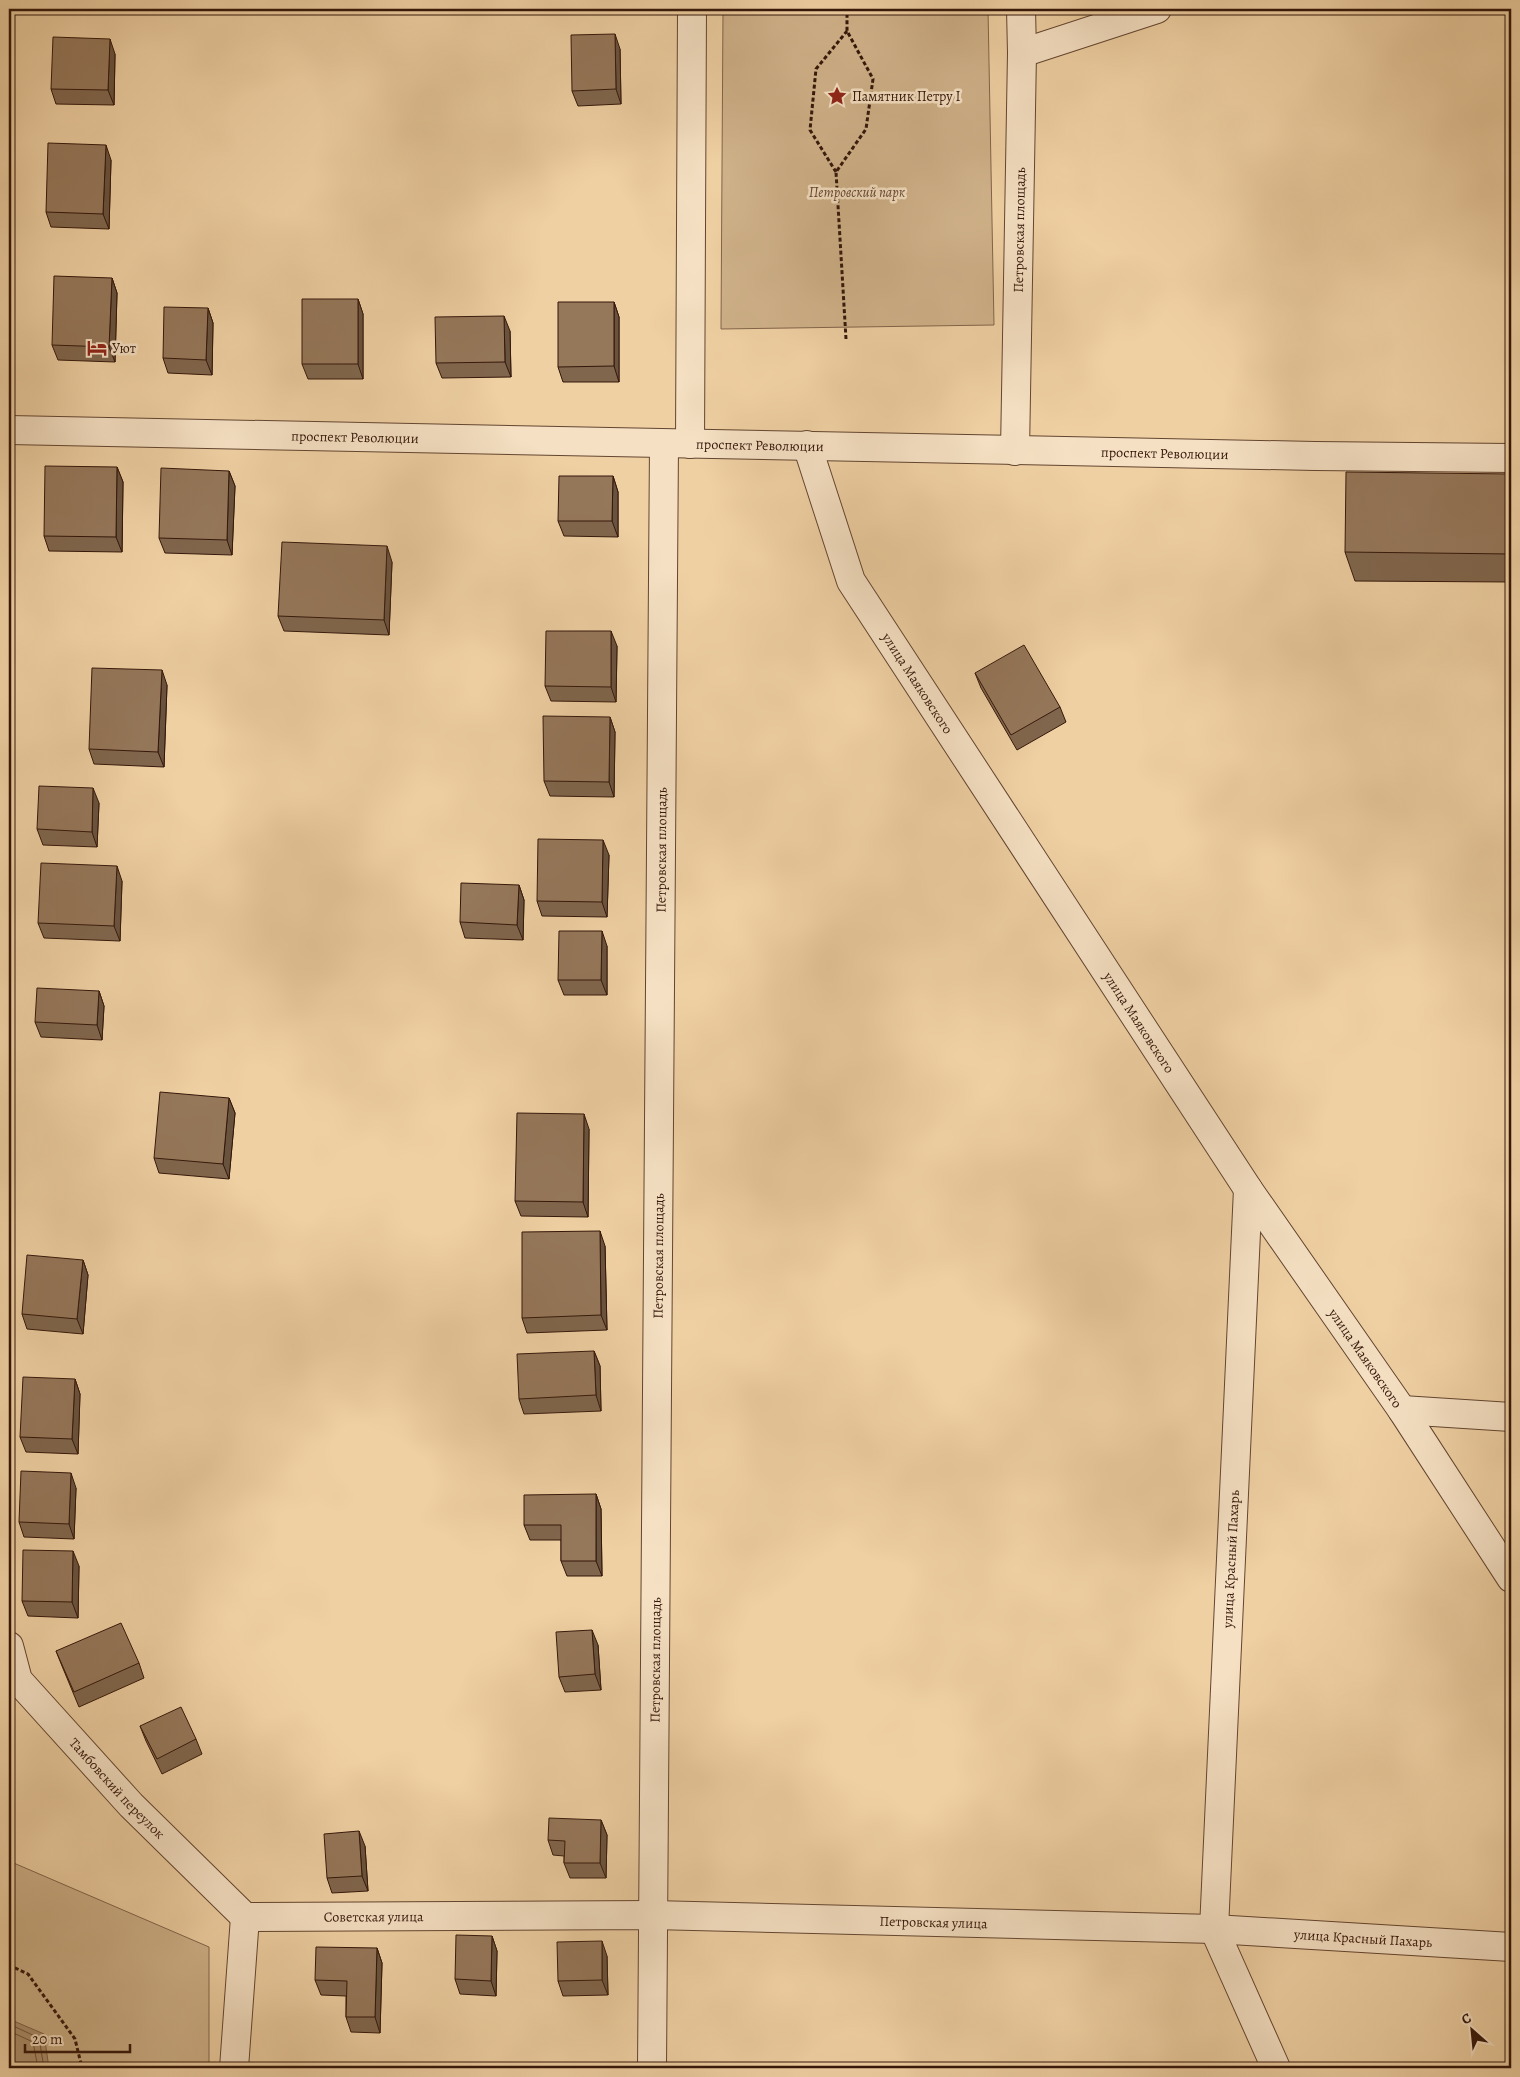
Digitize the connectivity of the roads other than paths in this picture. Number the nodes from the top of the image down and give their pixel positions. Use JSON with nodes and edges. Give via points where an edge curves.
{"nodes":[{"id":1,"x":692,"y":9,"type":"edge"},
{"id":2,"x":1021,"y":9,"type":"edge"},
{"id":3,"x":1157,"y":9,"type":"edge"},
{"id":4,"x":1022,"y":53,"type":"junction"},
{"id":5,"x":9,"y":430,"type":"edge"},
{"id":6,"x":677,"y":444,"type":"junction"},
{"id":7,"x":807,"y":445,"type":"junction"},
{"id":8,"x":1015,"y":451,"type":"junction"},
{"id":9,"x":1511,"y":458,"type":"edge"},
{"id":10,"x":1248,"y":1189,"type":"junction"},
{"id":11,"x":1402,"y":1410,"type":"junction"},
{"id":12,"x":1511,"y":1417,"type":"edge"},
{"id":13,"x":1511,"y":1578,"type":"edge"},
{"id":14,"x":9,"y":1646,"type":"edge"},
{"id":15,"x":654,"y":1915,"type":"junction"},
{"id":16,"x":246,"y":1917,"type":"junction"},
{"id":17,"x":1214,"y":1929,"type":"junction"},
{"id":18,"x":1511,"y":1947,"type":"edge"},
{"id":19,"x":234,"y":2068,"type":"edge"},
{"id":20,"x":652,"y":2068,"type":"edge"},
{"id":21,"x":1276,"y":2068,"type":"edge"}],
"edges":[{"from":1,"to":6,"type":"street","name":"Петровская площадь"},
{"from":2,"to":4,"type":"street","name":"Петровская площадь"},
{"from":3,"to":4,"type":"street"},
{"from":4,"to":8,"type":"street","name":"Петровская площадь"},
{"from":5,"to":6,"type":"street","name":"проспект Революции"},
{"from":6,"to":7,"type":"street","name":"проспект Революции"},
{"from":6,"to":15,"type":"street","name":"Петровская площадь"},
{"from":7,"to":8,"type":"street","name":"проспект Революции"},
{"from":7,"to":10,"type":"street","name":"улица Маяковского","via":[[851,581]]},
{"from":8,"to":9,"type":"street","name":"проспект Революции"},
{"from":10,"to":11,"type":"street","name":"улица Маяковского"},
{"from":10,"to":17,"type":"street","name":"улица Красный Пахарь"},
{"from":11,"to":12,"type":"street"},
{"from":11,"to":13,"type":"street","name":"улица Маяковского"},
{"from":14,"to":16,"type":"street","name":"Тамбовский переулок","via":[[18,1680],[131,1805]]},
{"from":15,"to":16,"type":"street","name":"Советская улица"},
{"from":15,"to":17,"type":"street","name":"Петровская улица"},
{"from":15,"to":20,"type":"street","name":"Петровская площадь"},
{"from":16,"to":19,"type":"street"},
{"from":17,"to":18,"type":"street","name":"улица Красный Пахарь"},
{"from":17,"to":21,"type":"street","name":"улица Красный Пахарь"}]}
